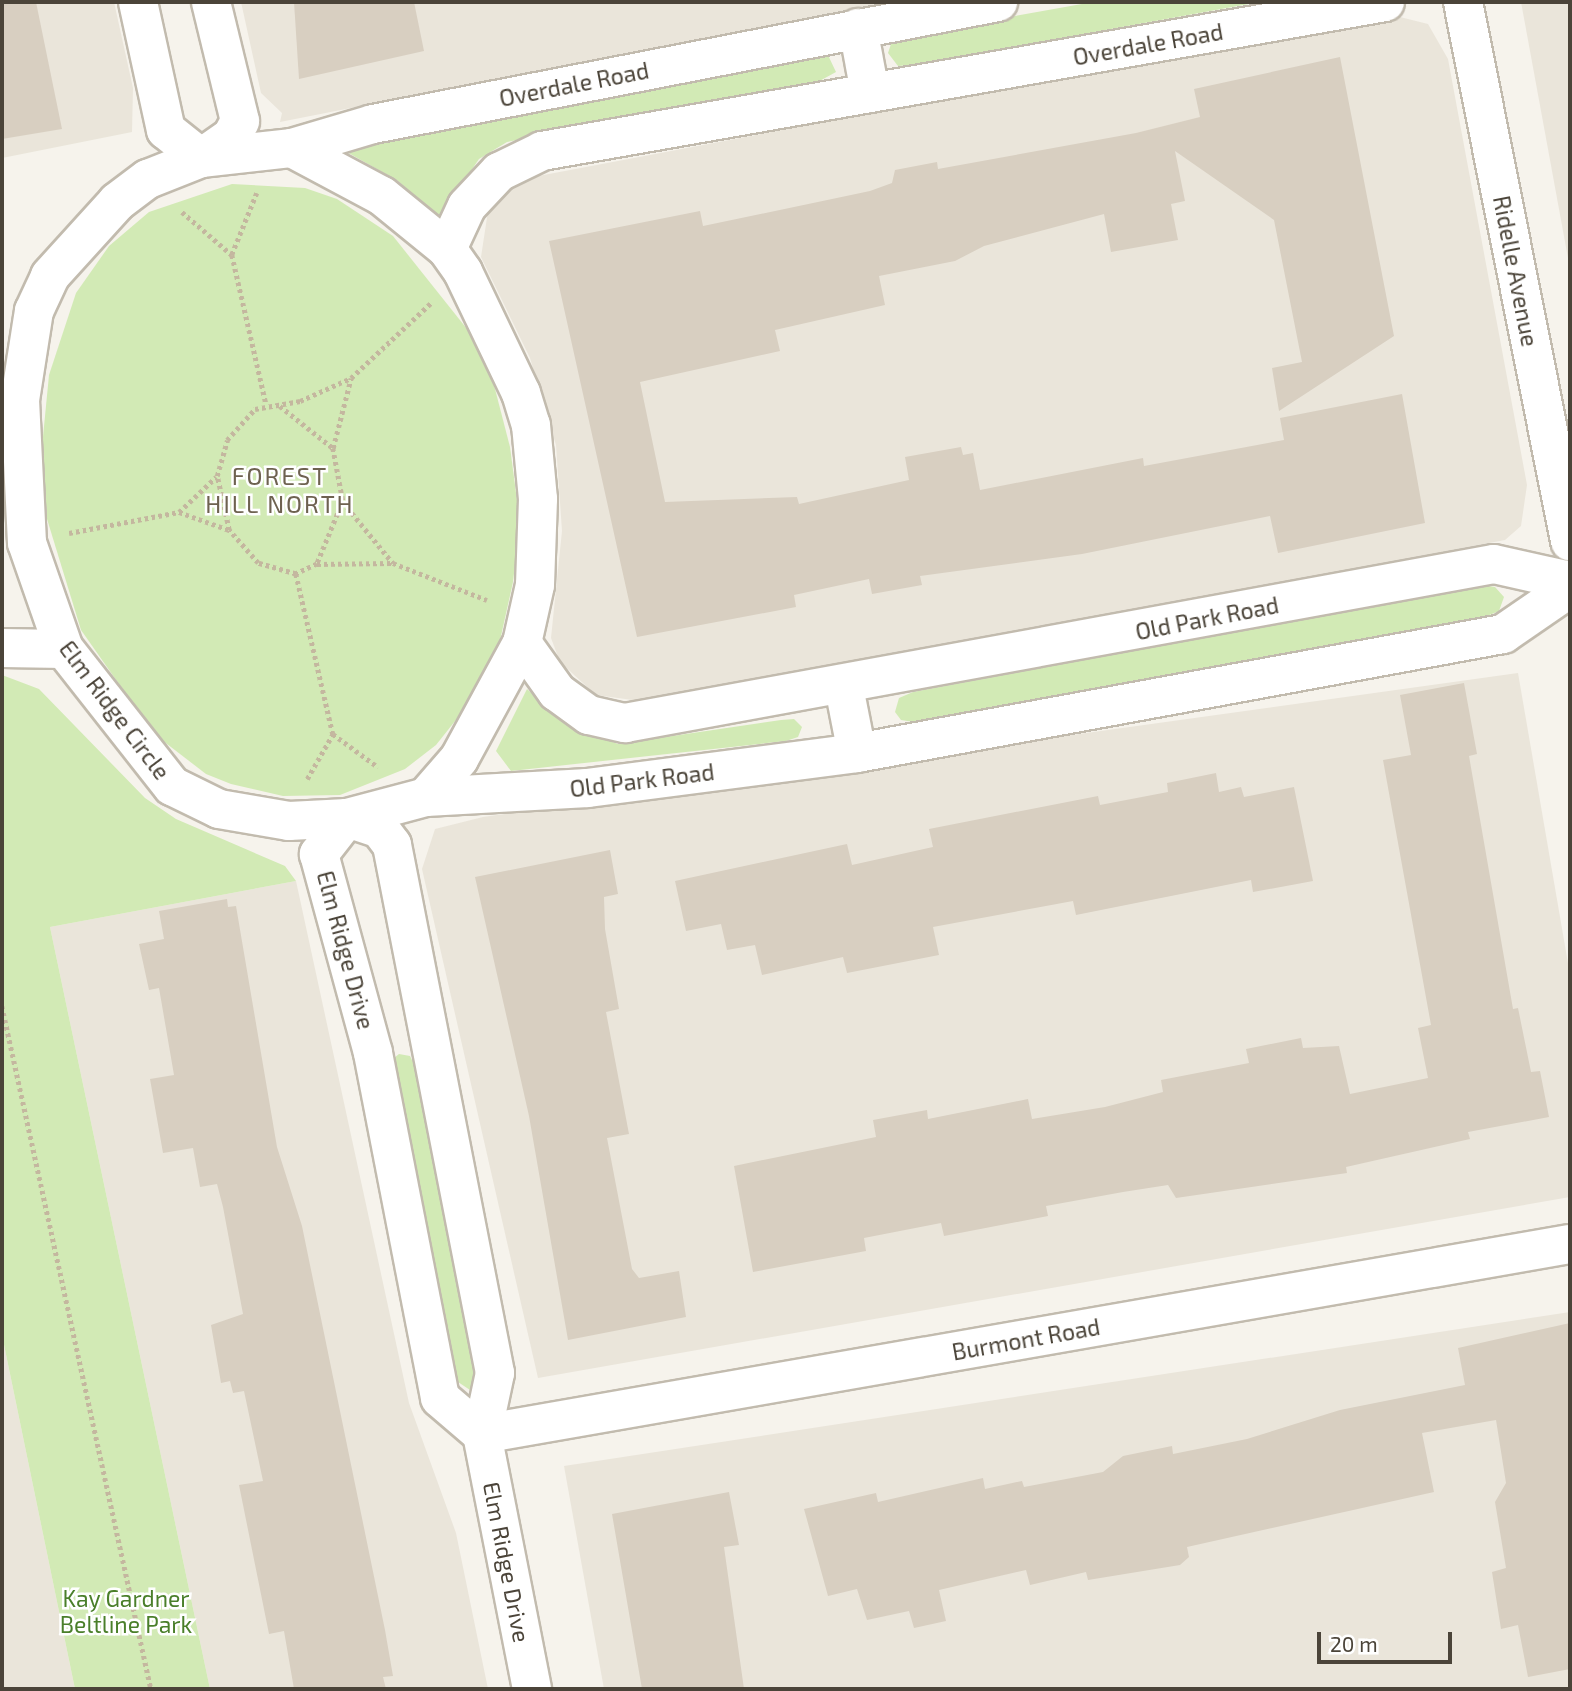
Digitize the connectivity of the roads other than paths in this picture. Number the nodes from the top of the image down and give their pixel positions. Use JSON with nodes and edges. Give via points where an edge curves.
{"nodes":[{"id":1,"x":138,"y":2,"type":"edge"},
{"id":2,"x":211,"y":2,"type":"edge"},
{"id":3,"x":998,"y":2,"type":"edge"},
{"id":4,"x":1385,"y":2,"type":"edge"},
{"id":5,"x":1463,"y":2,"type":"edge"},
{"id":6,"x":858,"y":28,"type":"junction"},
{"id":7,"x":870,"y":93,"type":"junction"},
{"id":8,"x":283,"y":149,"type":"junction"},
{"id":9,"x":201,"y":158,"type":"junction"},
{"id":10,"x":455,"y":261,"type":"junction"},
{"id":11,"x":1570,"y":541,"type":"edge"},
{"id":12,"x":18,"y":542,"type":"edge"},
{"id":13,"x":1570,"y":581,"type":"edge"},
{"id":14,"x":1570,"y":588,"type":"edge"},
{"id":15,"x":526,"y":630,"type":"junction"},
{"id":16,"x":2,"y":648,"type":"edge"},
{"id":17,"x":64,"y":649,"type":"junction"},
{"id":18,"x":844,"y":687,"type":"junction"},
{"id":19,"x":857,"y":753,"type":"junction"},
{"id":20,"x":426,"y":797,"type":"junction"},
{"id":21,"x":347,"y":818,"type":"junction"},
{"id":22,"x":430,"y":1042,"type":"junction"},
{"id":23,"x":373,"y":1053,"type":"junction"},
{"id":24,"x":1570,"y":1244,"type":"edge"},
{"id":25,"x":482,"y":1434,"type":"junction"},
{"id":26,"x":532,"y":1689,"type":"edge"}],
"edges":[{"from":1,"to":9,"type":"street","via":[[166,130]]},
{"from":2,"to":9,"type":"street","via":[[240,121],[232,136]]},
{"from":3,"to":6,"type":"street","name":"Overdale Road"},
{"from":4,"to":7,"type":"street","name":"Overdale Road"},
{"from":5,"to":11,"type":"street","name":"Ridelle Avenue"},
{"from":6,"to":7,"type":"street"},
{"from":6,"to":8,"type":"street","name":"Overdale Road","via":[[373,124]]},
{"from":7,"to":10,"type":"street","name":"Overdale Road","via":[[542,151],[499,172],[467,206]]},
{"from":8,"to":9,"type":"street","name":"Elm Ridge Circle"},
{"from":8,"to":10,"type":"street","via":[[382,196]]},
{"from":9,"to":12,"type":"street","name":"Elm Ridge Circle","via":[[148,179],[83,235],[50,276],[34,311],[20,400]]},
{"from":10,"to":15,"type":"street","via":[[508,356],[531,425],[538,522]]},
{"from":12,"to":17,"type":"street","name":"Elm Ridge Circle"},
{"from":13,"to":18,"type":"street","name":"Old Park Road","via":[[1494,564]]},
{"from":14,"to":19,"type":"street","name":"Old Park Road","via":[[1503,634]]},
{"from":15,"to":18,"type":"street","name":"Old Park Road","via":[[556,692],[589,715],[625,723]]},
{"from":15,"to":20,"type":"street","via":[[477,732]]},
{"from":16,"to":17,"type":"street"},
{"from":17,"to":21,"type":"street","name":"Elm Ridge Circle","via":[[172,786],[219,809],[270,820]]},
{"from":18,"to":19,"type":"street"},
{"from":19,"to":20,"type":"street","name":"Old Park Road","via":[[588,788]]},
{"from":20,"to":21,"type":"street","name":"Elm Ridge Circle"},
{"from":21,"to":22,"type":"street","name":"Elm Ridge Drive","via":[[380,829],[392,845]]},
{"from":21,"to":23,"type":"street","name":"Elm Ridge Drive","via":[[319,854]]},
{"from":22,"to":23,"type":"street","name":"Elm Ridge Drive"},
{"from":22,"to":25,"type":"street","name":"Elm Ridge Drive","via":[[495,1373]]},
{"from":23,"to":25,"type":"street","name":"Elm Ridge Drive","via":[[440,1398]]},
{"from":24,"to":25,"type":"street","name":"Burmont Road"},
{"from":25,"to":26,"type":"street","name":"Elm Ridge Drive"}]}
